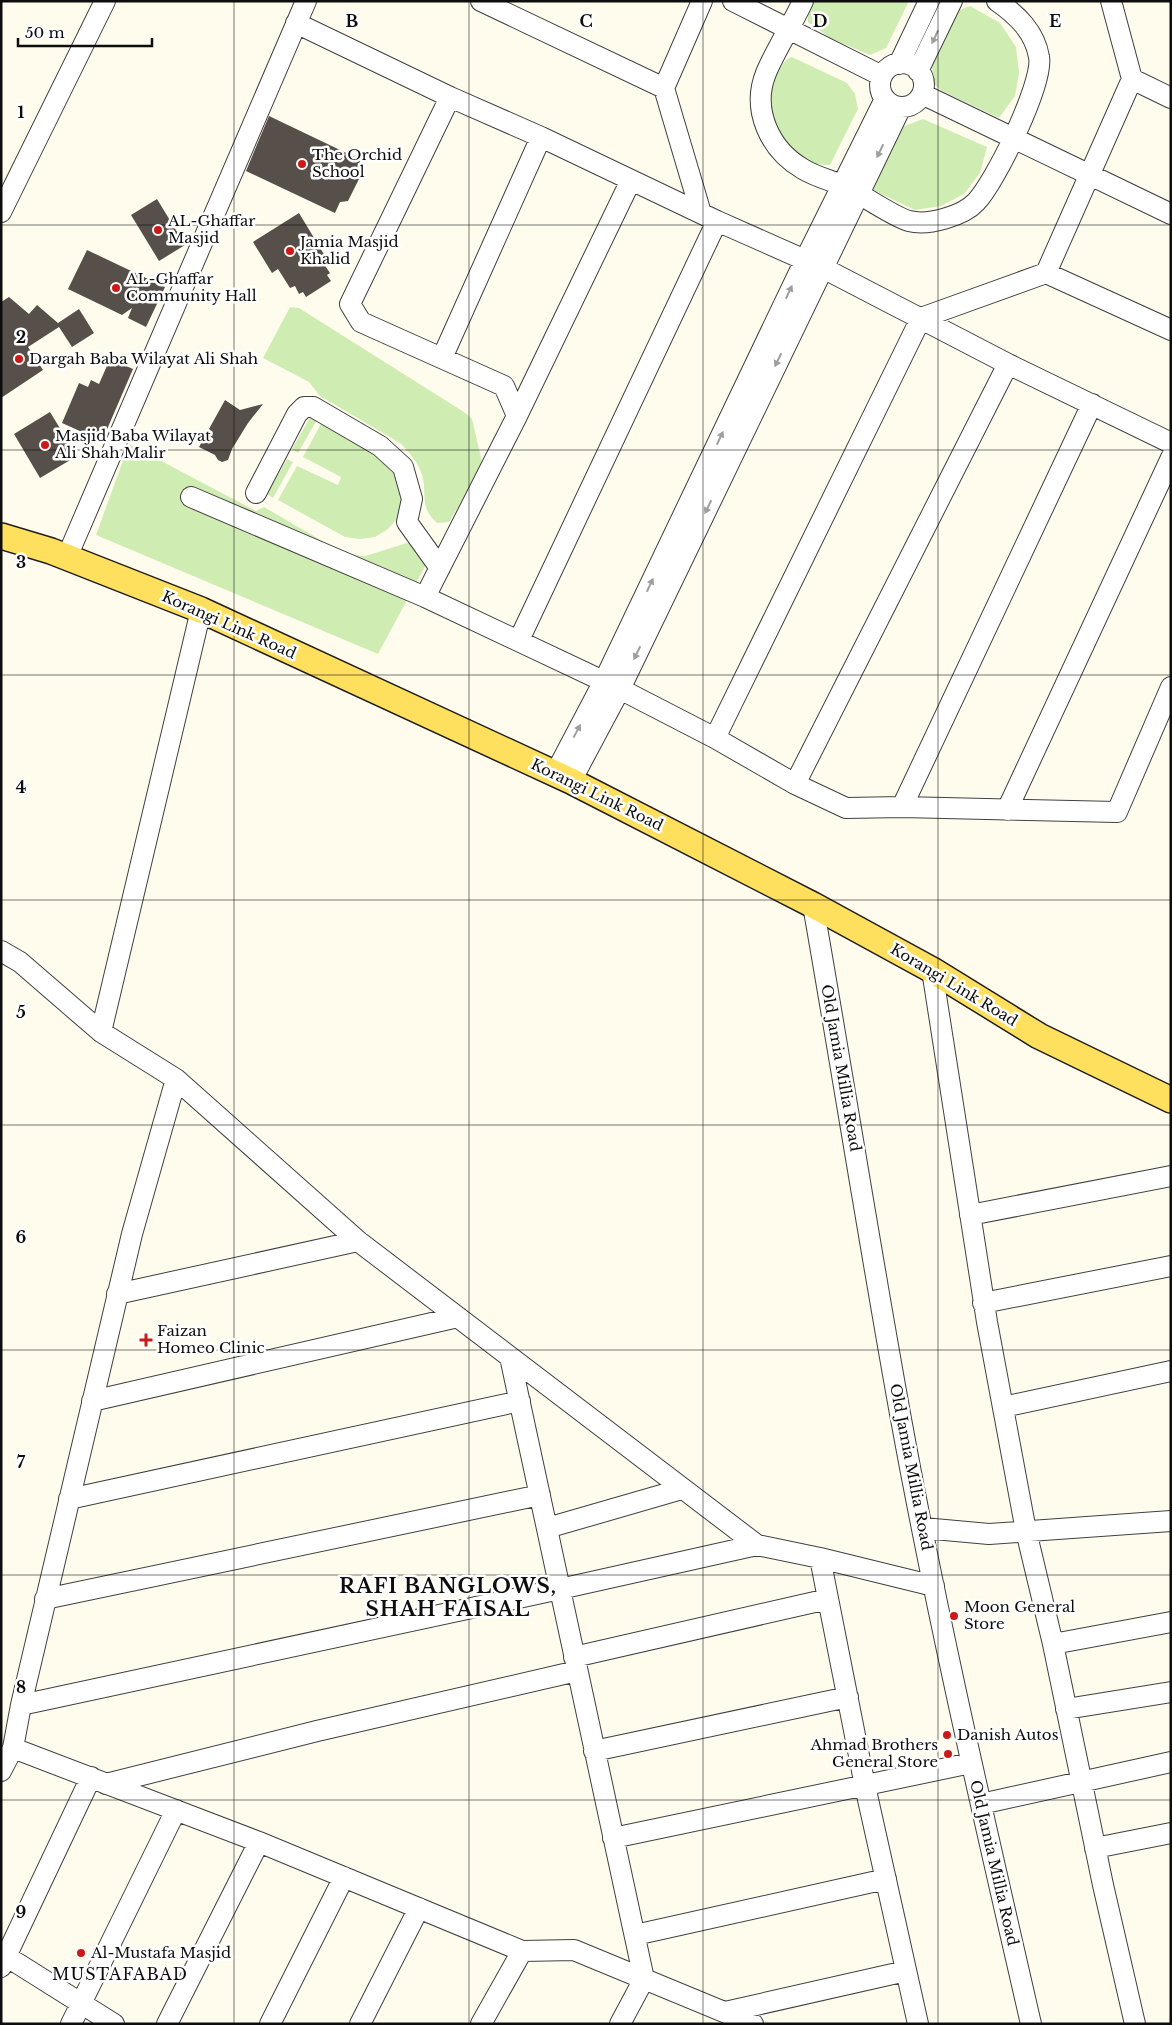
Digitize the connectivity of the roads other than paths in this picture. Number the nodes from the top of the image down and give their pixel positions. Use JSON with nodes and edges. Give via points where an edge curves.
{"nodes":[{"id":1,"x":105,"y":1,"type":"edge"},
{"id":2,"x":306,"y":1,"type":"edge"},
{"id":3,"x":481,"y":1,"type":"edge"},
{"id":4,"x":702,"y":1,"type":"edge"},
{"id":5,"x":733,"y":1,"type":"edge"},
{"id":6,"x":803,"y":1,"type":"edge"},
{"id":7,"x":929,"y":1,"type":"edge"},
{"id":8,"x":952,"y":1,"type":"edge"},
{"id":9,"x":997,"y":1,"type":"edge"},
{"id":10,"x":1111,"y":1,"type":"edge"},
{"id":11,"x":296,"y":23,"type":"junction"},
{"id":12,"x":789,"y":30,"type":"junction"},
{"id":13,"x":899,"y":64,"type":"junction"},
{"id":14,"x":918,"y":71,"type":"junction"},
{"id":15,"x":882,"y":76,"type":"junction"},
{"id":16,"x":1132,"y":79,"type":"junction"},
{"id":17,"x":664,"y":88,"type":"junction"},
{"id":18,"x":922,"y":94,"type":"junction"},
{"id":19,"x":450,"y":97,"type":"junction"},
{"id":20,"x":1171,"y":98,"type":"edge"},
{"id":21,"x":893,"y":103,"type":"junction"},
{"id":22,"x":541,"y":137,"type":"junction"},
{"id":23,"x":1012,"y":138,"type":"junction"},
{"id":24,"x":1090,"y":175,"type":"junction"},
{"id":25,"x":631,"y":180,"type":"junction"},
{"id":26,"x":850,"y":190,"type":"junction"},
{"id":27,"x":1,"y":212,"type":"edge"},
{"id":28,"x":1171,"y":214,"type":"edge"},
{"id":29,"x":709,"y":217,"type":"junction"},
{"id":30,"x":814,"y":264,"type":"junction"},
{"id":31,"x":1046,"y":273,"type":"junction"},
{"id":32,"x":921,"y":318,"type":"junction"},
{"id":33,"x":1171,"y":330,"type":"edge"},
{"id":34,"x":442,"y":358,"type":"junction"},
{"id":35,"x":1008,"y":364,"type":"junction"},
{"id":36,"x":1092,"y":404,"type":"junction"},
{"id":37,"x":517,"y":416,"type":"junction"},
{"id":38,"x":1171,"y":443,"type":"edge"},
{"id":39,"x":1171,"y":458,"type":"edge"},
{"id":40,"x":256,"y":493,"type":"dead end"},
{"id":41,"x":192,"y":497,"type":"dead end"},
{"id":42,"x":1,"y":536,"type":"edge"},
{"id":43,"x":67,"y":557,"type":"junction"},
{"id":44,"x":440,"y":568,"type":"junction"},
{"id":45,"x":425,"y":597,"type":"junction"},
{"id":46,"x":200,"y":610,"type":"junction"},
{"id":47,"x":519,"y":640,"type":"junction"},
{"id":48,"x":612,"y":685,"type":"junction"},
{"id":49,"x":1171,"y":688,"type":"edge"},
{"id":50,"x":715,"y":738,"type":"junction"},
{"id":51,"x":563,"y":777,"type":"junction"},
{"id":52,"x":795,"y":784,"type":"junction"},
{"id":53,"x":902,"y":807,"type":"junction"},
{"id":54,"x":1007,"y":810,"type":"junction"},
{"id":55,"x":813,"y":905,"type":"junction"},
{"id":56,"x":1,"y":950,"type":"edge"},
{"id":57,"x":932,"y":970,"type":"junction"},
{"id":58,"x":101,"y":1032,"type":"junction"},
{"id":59,"x":176,"y":1079,"type":"junction"},
{"id":60,"x":1171,"y":1100,"type":"edge"},
{"id":61,"x":1171,"y":1176,"type":"edge"},
{"id":62,"x":970,"y":1215,"type":"junction"},
{"id":63,"x":358,"y":1240,"type":"junction"},
{"id":64,"x":1171,"y":1266,"type":"edge"},
{"id":65,"x":117,"y":1294,"type":"junction"},
{"id":66,"x":984,"y":1302,"type":"junction"},
{"id":67,"x":458,"y":1316,"type":"junction"},
{"id":68,"x":510,"y":1357,"type":"junction"},
{"id":69,"x":1171,"y":1371,"type":"edge"},
{"id":70,"x":92,"y":1401,"type":"junction"},
{"id":71,"x":520,"y":1401,"type":"junction"},
{"id":72,"x":1003,"y":1407,"type":"junction"},
{"id":73,"x":682,"y":1490,"type":"junction"},
{"id":74,"x":540,"y":1496,"type":"junction"},
{"id":75,"x":69,"y":1499,"type":"junction"},
{"id":76,"x":1171,"y":1521,"type":"edge"},
{"id":77,"x":547,"y":1528,"type":"junction"},
{"id":78,"x":923,"y":1528,"type":"junction"},
{"id":79,"x":1026,"y":1531,"type":"junction"},
{"id":80,"x":757,"y":1545,"type":"junction"},
{"id":81,"x":820,"y":1558,"type":"junction"},
{"id":82,"x":934,"y":1586,"type":"junction"},
{"id":83,"x":560,"y":1589,"type":"junction"},
{"id":84,"x":828,"y":1598,"type":"junction"},
{"id":85,"x":46,"y":1600,"type":"junction"},
{"id":86,"x":1171,"y":1622,"type":"edge"},
{"id":87,"x":1052,"y":1644,"type":"junction"},
{"id":88,"x":576,"y":1664,"type":"junction"},
{"id":89,"x":1171,"y":1692,"type":"edge"},
{"id":90,"x":848,"y":1697,"type":"junction"},
{"id":91,"x":21,"y":1705,"type":"junction"},
{"id":92,"x":1066,"y":1710,"type":"junction"},
{"id":93,"x":9,"y":1722,"type":"edge"},
{"id":94,"x":13,"y":1748,"type":"junction"},
{"id":95,"x":594,"y":1751,"type":"junction"},
{"id":96,"x":1171,"y":1762,"type":"edge"},
{"id":97,"x":971,"y":1763,"type":"junction"},
{"id":98,"x":1,"y":1770,"type":"edge"},
{"id":99,"x":98,"y":1780,"type":"junction"},
{"id":100,"x":1081,"y":1782,"type":"junction"},
{"id":101,"x":865,"y":1786,"type":"junction"},
{"id":102,"x":981,"y":1804,"type":"junction"},
{"id":103,"x":176,"y":1810,"type":"junction"},
{"id":104,"x":1171,"y":1833,"type":"edge"},
{"id":105,"x":613,"y":1838,"type":"junction"},
{"id":106,"x":259,"y":1842,"type":"junction"},
{"id":107,"x":1095,"y":1848,"type":"junction"},
{"id":108,"x":344,"y":1877,"type":"junction"},
{"id":109,"x":886,"y":1879,"type":"junction"},
{"id":110,"x":420,"y":1908,"type":"junction"},
{"id":111,"x":634,"y":1935,"type":"junction"},
{"id":112,"x":522,"y":1951,"type":"junction"},
{"id":113,"x":3,"y":1958,"type":"edge"},
{"id":114,"x":906,"y":1971,"type":"junction"},
{"id":115,"x":644,"y":1979,"type":"junction"},
{"id":116,"x":81,"y":2004,"type":"junction"},
{"id":117,"x":725,"y":2012,"type":"junction"},
{"id":118,"x":71,"y":2024,"type":"edge"},
{"id":119,"x":114,"y":2024,"type":"edge"},
{"id":120,"x":167,"y":2024,"type":"edge"},
{"id":121,"x":270,"y":2024,"type":"edge"},
{"id":122,"x":360,"y":2024,"type":"edge"},
{"id":123,"x":480,"y":2024,"type":"edge"},
{"id":124,"x":620,"y":2024,"type":"edge"},
{"id":125,"x":753,"y":2024,"type":"edge"},
{"id":126,"x":918,"y":2024,"type":"edge"},
{"id":127,"x":1031,"y":2024,"type":"edge"},
{"id":128,"x":1135,"y":2024,"type":"edge"}],
"edges":[{"from":1,"to":27,"type":"street"},
{"from":2,"to":11,"type":"street"},
{"from":3,"to":17,"type":"street"},
{"from":4,"to":17,"type":"street"},
{"from":5,"to":12,"type":"street"},
{"from":6,"to":12,"type":"street"},
{"from":7,"to":13,"type":"street"},
{"from":8,"to":14,"type":"street","one_way":true},
{"from":9,"to":23,"type":"street","via":[[1018,16],[1031,35],[1040,58],[1039,76],[1032,98]]},
{"from":10,"to":16,"type":"street"},
{"from":11,"to":19,"type":"street"},
{"from":11,"to":43,"type":"street"},
{"from":12,"to":15,"type":"street"},
{"from":12,"to":26,"type":"street","via":[[766,74],[760,99],[764,125],[781,153],[803,170]]},
{"from":13,"to":14,"type":"street"},
{"from":13,"to":15,"type":"street","via":[[886,70]]},
{"from":14,"to":18,"type":"street","via":[[922,78]]},
{"from":15,"to":21,"type":"street","via":[[881,92]]},
{"from":16,"to":20,"type":"street"},
{"from":16,"to":24,"type":"street"},
{"from":17,"to":29,"type":"street"},
{"from":18,"to":21,"type":"street","via":[[910,106]]},
{"from":18,"to":23,"type":"street"},
{"from":19,"to":22,"type":"street"},
{"from":19,"to":34,"type":"street","via":[[350,304],[361,322]]},
{"from":21,"to":26,"type":"street"},
{"from":22,"to":25,"type":"street"},
{"from":22,"to":34,"type":"street"},
{"from":23,"to":24,"type":"street"},
{"from":23,"to":26,"type":"street","via":[[987,189],[976,203],[958,215],[931,221],[909,221]]},
{"from":24,"to":28,"type":"street"},
{"from":24,"to":31,"type":"street"},
{"from":25,"to":29,"type":"street"},
{"from":25,"to":37,"type":"street"},
{"from":26,"to":30,"type":"street"},
{"from":29,"to":30,"type":"street"},
{"from":29,"to":47,"type":"street"},
{"from":30,"to":32,"type":"street"},
{"from":30,"to":48,"type":"street"},
{"from":31,"to":32,"type":"street"},
{"from":31,"to":33,"type":"street"},
{"from":32,"to":35,"type":"street"},
{"from":32,"to":50,"type":"street"},
{"from":34,"to":37,"type":"street","via":[[504,386]]},
{"from":35,"to":36,"type":"street"},
{"from":35,"to":52,"type":"street"},
{"from":36,"to":38,"type":"street"},
{"from":36,"to":53,"type":"street"},
{"from":37,"to":44,"type":"street"},
{"from":39,"to":54,"type":"street"},
{"from":40,"to":44,"type":"street","via":[[297,414],[304,407],[313,407],[380,446],[403,467],[412,499],[407,522]]},
{"from":41,"to":45,"type":"street"},
{"from":42,"to":43,"type":"main road","name":"Korangi Link Road"},
{"from":43,"to":46,"type":"main road","name":"Korangi Link Road"},
{"from":44,"to":45,"type":"street"},
{"from":45,"to":47,"type":"street"},
{"from":46,"to":51,"type":"main road","name":"Korangi Link Road"},
{"from":46,"to":58,"type":"street"},
{"from":47,"to":48,"type":"street"},
{"from":48,"to":50,"type":"street"},
{"from":48,"to":51,"type":"street"},
{"from":49,"to":54,"type":"street","via":[[1117,812]]},
{"from":50,"to":52,"type":"street"},
{"from":51,"to":55,"type":"main road","name":"Korangi Link Road"},
{"from":52,"to":53,"type":"street","via":[[846,808]]},
{"from":53,"to":54,"type":"street"},
{"from":55,"to":57,"type":"main road","name":"Korangi Link Road"},
{"from":55,"to":78,"type":"street","name":"Old Jamia Millia Road"},
{"from":56,"to":58,"type":"street","via":[[20,962]]},
{"from":57,"to":60,"type":"main road","name":"Korangi Link Road","via":[[1039,1036]]},
{"from":57,"to":62,"type":"street"},
{"from":58,"to":59,"type":"street"},
{"from":59,"to":63,"type":"street"},
{"from":59,"to":65,"type":"street"},
{"from":61,"to":62,"type":"street"},
{"from":62,"to":66,"type":"street"},
{"from":63,"to":65,"type":"street"},
{"from":63,"to":67,"type":"street"},
{"from":64,"to":66,"type":"street"},
{"from":65,"to":70,"type":"street"},
{"from":66,"to":72,"type":"street"},
{"from":67,"to":68,"type":"street"},
{"from":67,"to":70,"type":"street"},
{"from":68,"to":71,"type":"street"},
{"from":68,"to":73,"type":"street"},
{"from":69,"to":72,"type":"street"},
{"from":70,"to":75,"type":"street"},
{"from":71,"to":74,"type":"street"},
{"from":71,"to":75,"type":"street"},
{"from":72,"to":79,"type":"street"},
{"from":73,"to":77,"type":"street"},
{"from":73,"to":80,"type":"street"},
{"from":74,"to":77,"type":"street"},
{"from":74,"to":85,"type":"street"},
{"from":75,"to":85,"type":"street"},
{"from":76,"to":79,"type":"street"},
{"from":77,"to":83,"type":"street"},
{"from":78,"to":79,"type":"street","via":[[989,1534]]},
{"from":78,"to":82,"type":"street","name":"Old Jamia Millia Road"},
{"from":79,"to":87,"type":"street"},
{"from":80,"to":81,"type":"street"},
{"from":80,"to":83,"type":"street"},
{"from":81,"to":82,"type":"street"},
{"from":81,"to":84,"type":"street"},
{"from":82,"to":97,"type":"street","name":"Old Jamia Millia Road"},
{"from":83,"to":88,"type":"street"},
{"from":83,"to":91,"type":"street"},
{"from":84,"to":88,"type":"street"},
{"from":84,"to":90,"type":"street"},
{"from":85,"to":91,"type":"street"},
{"from":86,"to":87,"type":"street"},
{"from":87,"to":92,"type":"street"},
{"from":88,"to":95,"type":"street"},
{"from":88,"to":99,"type":"street","via":[[317,1731]]},
{"from":89,"to":92,"type":"street"},
{"from":90,"to":95,"type":"street"},
{"from":90,"to":101,"type":"street"},
{"from":91,"to":93,"type":"street"},
{"from":92,"to":100,"type":"street"},
{"from":93,"to":94,"type":"street"},
{"from":94,"to":98,"type":"street"},
{"from":94,"to":99,"type":"street"},
{"from":95,"to":105,"type":"street"},
{"from":96,"to":100,"type":"street"},
{"from":97,"to":101,"type":"street"},
{"from":97,"to":102,"type":"street","name":"Old Jamia Millia Road"},
{"from":99,"to":103,"type":"street"},
{"from":99,"to":113,"type":"street"},
{"from":100,"to":102,"type":"street"},
{"from":100,"to":107,"type":"street"},
{"from":101,"to":105,"type":"street"},
{"from":101,"to":109,"type":"street"},
{"from":102,"to":127,"type":"street","name":"Old Jamia Millia Road"},
{"from":103,"to":106,"type":"street"},
{"from":103,"to":116,"type":"street"},
{"from":104,"to":107,"type":"street"},
{"from":105,"to":111,"type":"street"},
{"from":106,"to":108,"type":"street"},
{"from":106,"to":120,"type":"street"},
{"from":107,"to":128,"type":"street"},
{"from":108,"to":110,"type":"street"},
{"from":108,"to":121,"type":"street"},
{"from":109,"to":111,"type":"street"},
{"from":109,"to":114,"type":"street"},
{"from":110,"to":112,"type":"street"},
{"from":110,"to":122,"type":"street"},
{"from":111,"to":115,"type":"street"},
{"from":112,"to":115,"type":"street","via":[[574,1950]]},
{"from":112,"to":123,"type":"street"},
{"from":113,"to":116,"type":"street"},
{"from":114,"to":117,"type":"street"},
{"from":114,"to":126,"type":"street"},
{"from":115,"to":117,"type":"street"},
{"from":115,"to":124,"type":"street"},
{"from":116,"to":118,"type":"street"},
{"from":116,"to":119,"type":"street"},
{"from":117,"to":125,"type":"street"}]}
